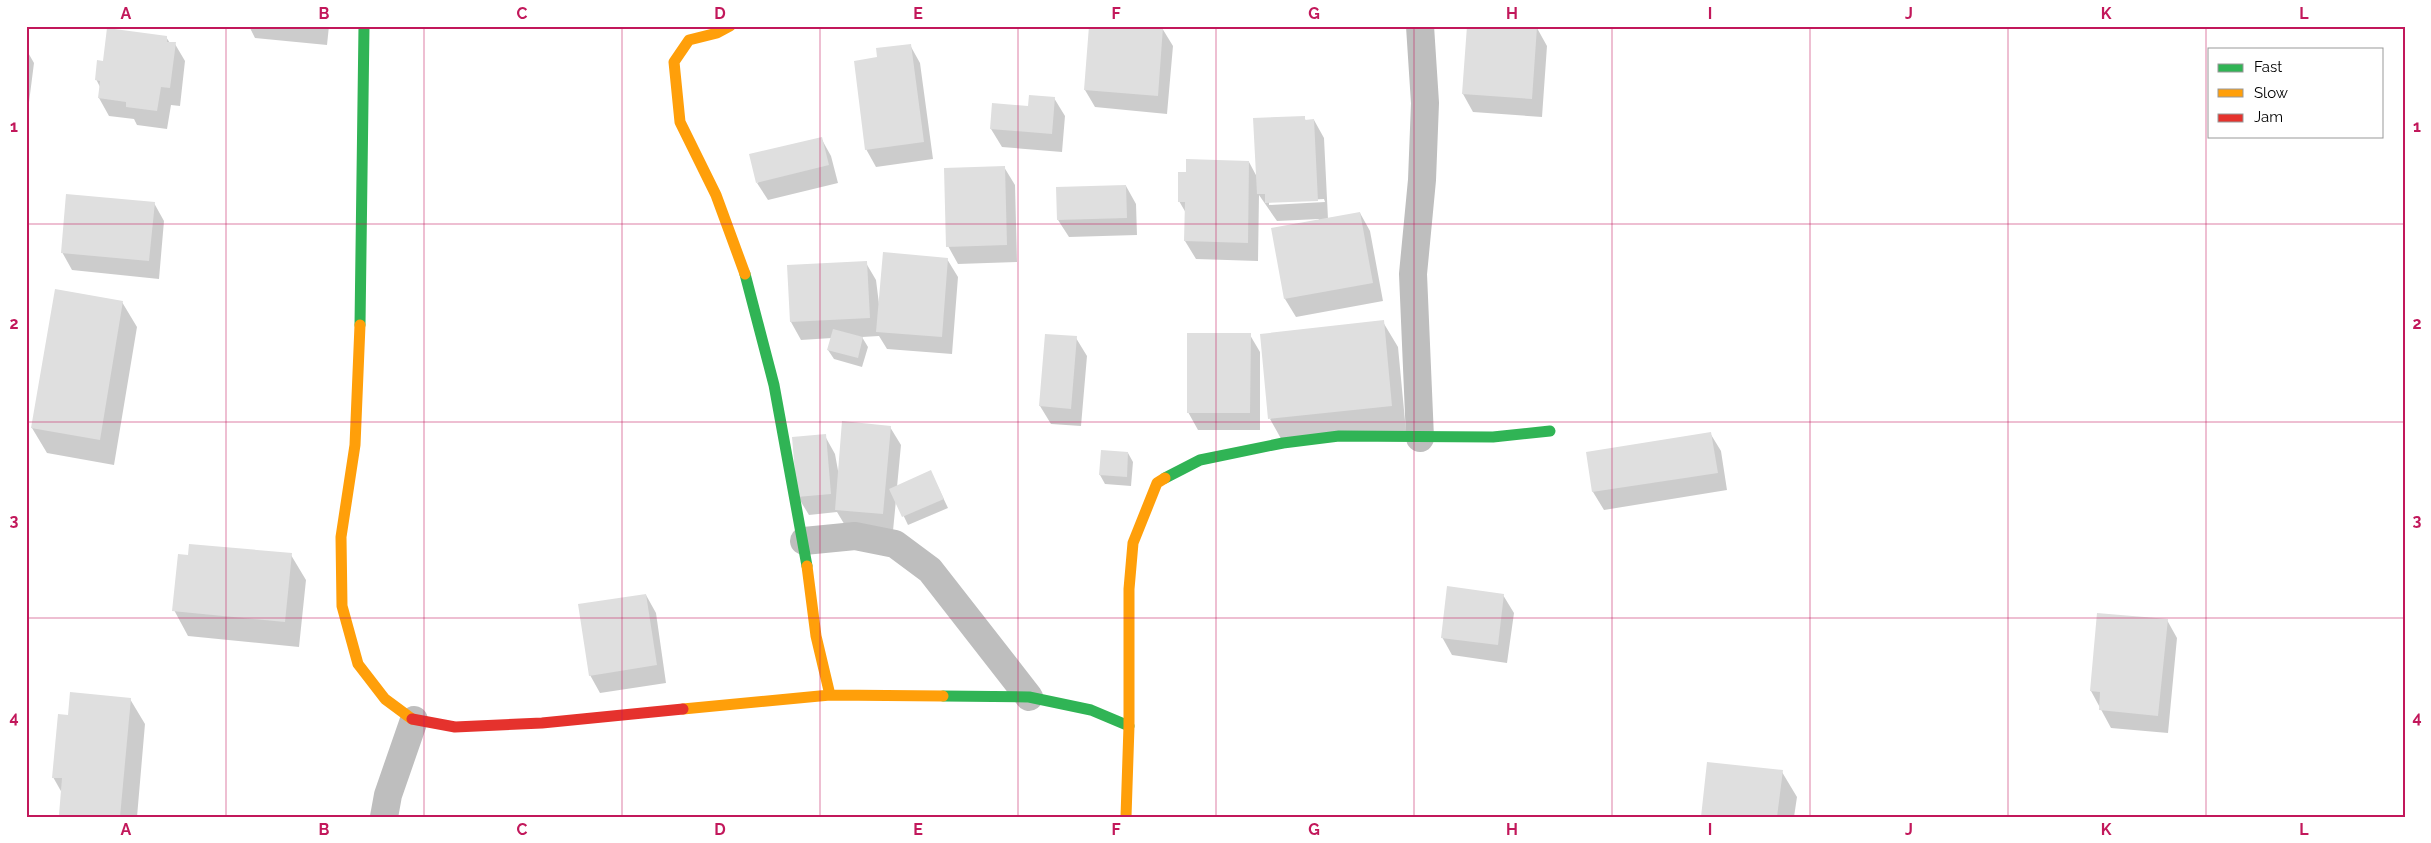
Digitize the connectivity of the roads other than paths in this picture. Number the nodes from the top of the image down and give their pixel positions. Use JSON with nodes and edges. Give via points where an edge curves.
{"nodes":[{"id":1,"x":364,"y":26,"type":"edge"},
{"id":2,"x":730,"y":26,"type":"edge"},
{"id":3,"x":1420,"y":26,"type":"edge"},
{"id":4,"x":1550,"y":431,"type":"dead end"},
{"id":5,"x":1420,"y":438,"type":"junction"},
{"id":6,"x":804,"y":541,"type":"junction"},
{"id":7,"x":830,"y":695,"type":"junction"},
{"id":8,"x":1029,"y":697,"type":"junction"},
{"id":9,"x":414,"y":720,"type":"junction"},
{"id":10,"x":1129,"y":726,"type":"junction"},
{"id":11,"x":384,"y":817,"type":"edge"},
{"id":12,"x":1126,"y":817,"type":"edge"}],
"edges":[{"from":1,"to":9,"type":"street","via":[[362,272],[356,445],[341,537],[342,606],[358,664],[385,699]]},
{"from":2,"to":6,"type":"street","via":[[689,40],[674,62],[674,84],[680,122],[716,195],[745,274],[774,386]]},
{"from":3,"to":5,"type":"street","via":[[1425,103],[1413,274]]},
{"from":4,"to":5,"type":"street","via":[[1493,437]]},
{"from":5,"to":10,"type":"street","via":[[1339,436],[1283,443],[1200,460],[1157,483],[1134,544],[1130,590]]},
{"from":6,"to":7,"type":"street","via":[[816,636]]},
{"from":6,"to":8,"type":"street","via":[[855,536],[895,544],[930,570]]},
{"from":7,"to":8,"type":"street"},
{"from":7,"to":9,"type":"street","via":[[542,723],[455,727]]},
{"from":8,"to":10,"type":"street","via":[[1091,710]]},
{"from":9,"to":11,"type":"street","via":[[388,795]]},
{"from":10,"to":12,"type":"street"}]}
